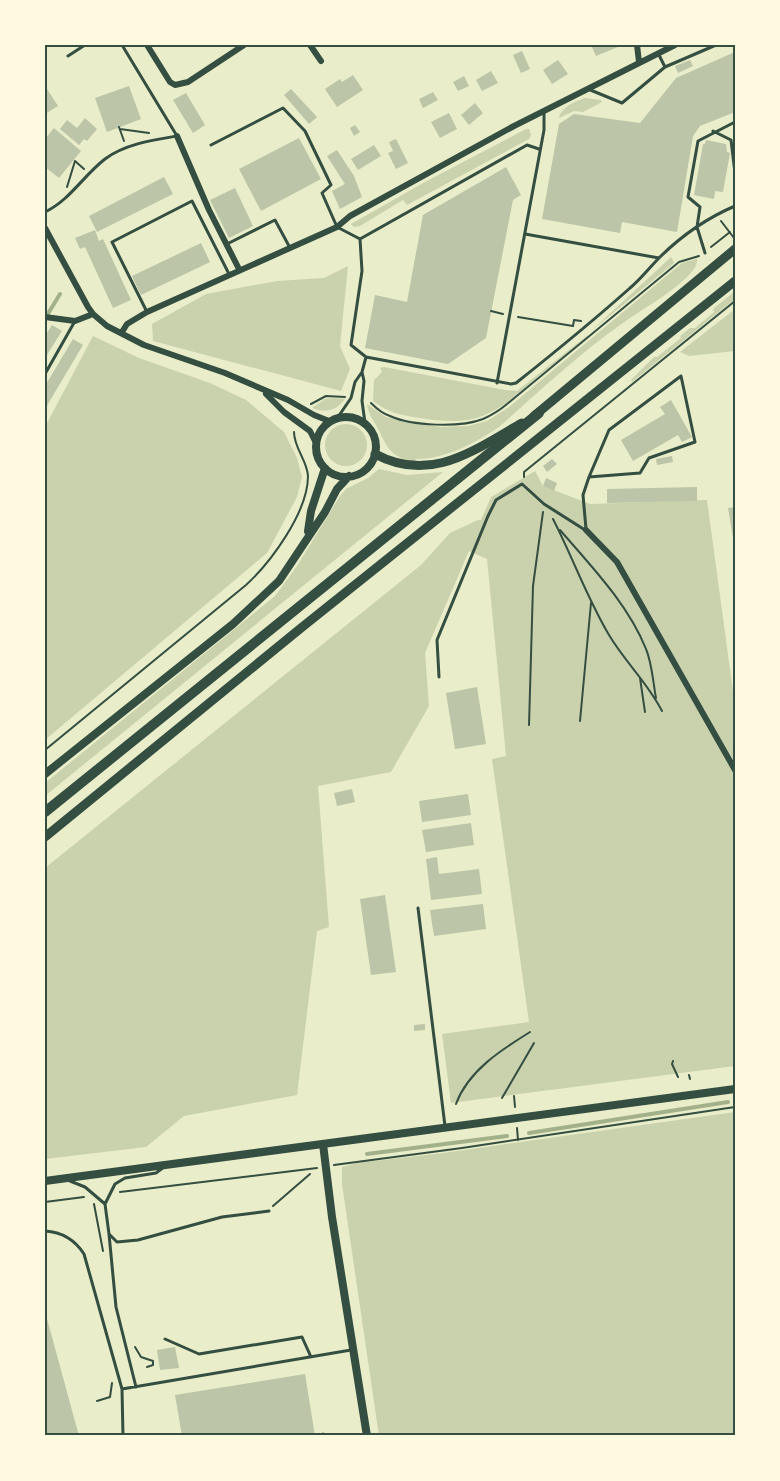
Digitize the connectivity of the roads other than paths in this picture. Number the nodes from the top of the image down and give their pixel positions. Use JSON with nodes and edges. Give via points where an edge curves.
{"nodes":[{"id":1,"x":85,"y":45,"type":"edge"},
{"id":2,"x":122,"y":45,"type":"edge"},
{"id":3,"x":147,"y":45,"type":"edge"},
{"id":4,"x":244,"y":45,"type":"edge"},
{"id":5,"x":310,"y":45,"type":"edge"},
{"id":6,"x":637,"y":45,"type":"edge"},
{"id":7,"x":675,"y":45,"type":"edge"},
{"id":8,"x":714,"y":45,"type":"edge"},
{"id":9,"x":658,"y":53,"type":"junction"},
{"id":10,"x":68,"y":56,"type":"dead end"},
{"id":11,"x":321,"y":61,"type":"dead end"},
{"id":12,"x":639,"y":62,"type":"junction"},
{"id":13,"x":665,"y":67,"type":"junction"},
{"id":14,"x":587,"y":89,"type":"junction"},
{"id":15,"x":544,"y":112,"type":"junction"},
{"id":16,"x":735,"y":122,"type":"edge"},
{"id":17,"x":713,"y":131,"type":"junction"},
{"id":18,"x":177,"y":136,"type":"junction"},
{"id":19,"x":211,"y":145,"type":"dead end"},
{"id":20,"x":540,"y":149,"type":"junction"},
{"id":21,"x":735,"y":173,"type":"edge"},
{"id":22,"x":735,"y":206,"type":"edge"},
{"id":23,"x":45,"y":212,"type":"edge"},
{"id":24,"x":337,"y":227,"type":"junction"},
{"id":25,"x":697,"y":227,"type":"junction"},
{"id":26,"x":45,"y":228,"type":"edge"},
{"id":27,"x":525,"y":234,"type":"junction"},
{"id":28,"x":360,"y":239,"type":"junction"},
{"id":29,"x":226,"y":245,"type":"junction"},
{"id":30,"x":289,"y":247,"type":"junction"},
{"id":31,"x":735,"y":249,"type":"edge"},
{"id":32,"x":705,"y":253,"type":"dead end"},
{"id":33,"x":659,"y":258,"type":"junction"},
{"id":34,"x":239,"y":269,"type":"junction"},
{"id":35,"x":229,"y":274,"type":"junction"},
{"id":36,"x":735,"y":281,"type":"edge"},
{"id":37,"x":147,"y":312,"type":"junction"},
{"id":38,"x":93,"y":314,"type":"junction"},
{"id":39,"x":45,"y":317,"type":"edge"},
{"id":40,"x":75,"y":321,"type":"junction"},
{"id":41,"x":122,"y":332,"type":"junction"},
{"id":42,"x":366,"y":357,"type":"junction"},
{"id":43,"x":362,"y":372,"type":"junction"},
{"id":44,"x":45,"y":374,"type":"edge"},
{"id":45,"x":497,"y":382,"type":"junction"},
{"id":46,"x":264,"y":391,"type":"junction"},
{"id":47,"x":539,"y":413,"type":"junction"},
{"id":48,"x":338,"y":417,"type":"junction"},
{"id":49,"x":329,"y":421,"type":"junction"},
{"id":50,"x":365,"y":423,"type":"junction"},
{"id":51,"x":315,"y":441,"type":"junction"},
{"id":52,"x":375,"y":454,"type":"junction"},
{"id":53,"x":325,"y":468,"type":"junction"},
{"id":54,"x":349,"y":476,"type":"junction"},
{"id":55,"x":589,"y":477,"type":"junction"},
{"id":56,"x":586,"y":530,"type":"junction"},
{"id":57,"x":308,"y":535,"type":"junction"},
{"id":58,"x":439,"y":677,"type":"dead end"},
{"id":59,"x":735,"y":770,"type":"edge"},
{"id":60,"x":45,"y":774,"type":"edge"},
{"id":61,"x":45,"y":812,"type":"edge"},
{"id":62,"x":45,"y":837,"type":"edge"},
{"id":63,"x":418,"y":908,"type":"dead end"},
{"id":64,"x":735,"y":1089,"type":"edge"},
{"id":65,"x":445,"y":1128,"type":"junction"},
{"id":66,"x":323,"y":1144,"type":"junction"},
{"id":67,"x":168,"y":1164,"type":"junction"},
{"id":68,"x":57,"y":1179,"type":"junction"},
{"id":69,"x":45,"y":1181,"type":"edge"},
{"id":70,"x":105,"y":1204,"type":"junction"},
{"id":71,"x":268,"y":1211,"type":"road end"},
{"id":72,"x":45,"y":1231,"type":"edge"},
{"id":73,"x":109,"y":1234,"type":"junction"},
{"id":74,"x":165,"y":1339,"type":"dead end"},
{"id":75,"x":354,"y":1349,"type":"junction"},
{"id":76,"x":311,"y":1357,"type":"junction"},
{"id":77,"x":136,"y":1387,"type":"junction"},
{"id":78,"x":122,"y":1389,"type":"junction"},
{"id":79,"x":123,"y":1436,"type":"edge"},
{"id":80,"x":367,"y":1436,"type":"edge"}],
"edges":[{"from":1,"to":10,"type":"lane"},
{"from":2,"to":18,"type":"lane"},
{"from":3,"to":4,"type":"street","via":[[175,85],[188,82]]},
{"from":5,"to":11,"type":"street"},
{"from":6,"to":12,"type":"street"},
{"from":7,"to":9,"type":"street"},
{"from":8,"to":13,"type":"lane"},
{"from":9,"to":12,"type":"street"},
{"from":9,"to":13,"type":"lane"},
{"from":12,"to":14,"type":"street"},
{"from":13,"to":14,"type":"lane","via":[[622,102]]},
{"from":14,"to":15,"type":"street"},
{"from":15,"to":20,"type":"lane"},
{"from":15,"to":24,"type":"street","via":[[350,216]]},
{"from":16,"to":17,"type":"lane"},
{"from":17,"to":21,"type":"lane","via":[[731,140]]},
{"from":17,"to":25,"type":"lane","via":[[698,141],[688,197],[700,207]]},
{"from":18,"to":23,"type":"lane","via":[[131,146],[108,157],[67,198]]},
{"from":18,"to":29,"type":"street"},
{"from":19,"to":24,"type":"lane","via":[[283,108],[305,131],[331,185],[321,193]]},
{"from":20,"to":27,"type":"lane"},
{"from":20,"to":28,"type":"lane","via":[[527,145]]},
{"from":22,"to":25,"type":"lane"},
{"from":24,"to":28,"type":"lane"},
{"from":24,"to":30,"type":"street"},
{"from":25,"to":32,"type":"lane"},
{"from":25,"to":33,"type":"lane"},
{"from":26,"to":38,"type":"street"},
{"from":27,"to":33,"type":"lane"},
{"from":27,"to":45,"type":"lane"},
{"from":28,"to":42,"type":"lane","via":[[362,271],[351,345]]},
{"from":29,"to":30,"type":"lane","via":[[274,220]]},
{"from":29,"to":34,"type":"street"},
{"from":30,"to":34,"type":"street"},
{"from":31,"to":47,"type":"highway"},
{"from":33,"to":45,"type":"lane","via":[[643,278],[599,317],[516,384]]},
{"from":34,"to":35,"type":"street"},
{"from":35,"to":37,"type":"street"},
{"from":35,"to":37,"type":"lane","via":[[192,201],[112,242]]},
{"from":36,"to":62,"type":"highway"},
{"from":37,"to":41,"type":"street","via":[[127,324]]},
{"from":38,"to":40,"type":"street"},
{"from":38,"to":41,"type":"street"},
{"from":39,"to":40,"type":"street"},
{"from":40,"to":44,"type":"lane"},
{"from":41,"to":46,"type":"street","via":[[144,345]]},
{"from":42,"to":43,"type":"lane"},
{"from":42,"to":45,"type":"lane"},
{"from":43,"to":48,"type":"lane"},
{"from":43,"to":50,"type":"lane"},
{"from":46,"to":49,"type":"street"},
{"from":46,"to":51,"type":"street"},
{"from":47,"to":52,"type":"highway","via":[[445,463],[404,466]]},
{"from":47,"to":61,"type":"highway"},
{"from":48,"to":49,"type":"main road"},
{"from":48,"to":50,"type":"main road"},
{"from":49,"to":51,"type":"main road"},
{"from":50,"to":52,"type":"main road","via":[[375,439]]},
{"from":51,"to":53,"type":"main road","via":[[316,453]]},
{"from":52,"to":54,"type":"main road","via":[[367,468]]},
{"from":53,"to":54,"type":"main road","via":[[332,474]]},
{"from":53,"to":57,"type":"main road"},
{"from":54,"to":57,"type":"main road"},
{"from":55,"to":55,"type":"lane","via":[[640,473],[649,458],[695,442],[681,376],[609,430]]},
{"from":55,"to":56,"type":"lane","via":[[583,495]]},
{"from":56,"to":58,"type":"lane","via":[[544,504],[522,484],[496,500],[437,640]]},
{"from":56,"to":59,"type":"street","via":[[617,562]]},
{"from":57,"to":60,"type":"main road","via":[[279,581],[233,624]]},
{"from":63,"to":65,"type":"lane"},
{"from":64,"to":65,"type":"main road"},
{"from":65,"to":66,"type":"main road"},
{"from":66,"to":67,"type":"main road"},
{"from":66,"to":75,"type":"main road"},
{"from":67,"to":68,"type":"main road"},
{"from":67,"to":70,"type":"lane","via":[[156,1173],[125,1178],[115,1184]]},
{"from":68,"to":69,"type":"main road"},
{"from":68,"to":70,"type":"lane","via":[[76,1182]]},
{"from":70,"to":73,"type":"lane"},
{"from":71,"to":73,"type":"lane","via":[[222,1217],[138,1240],[117,1242]]},
{"from":72,"to":78,"type":"lane","via":[[70,1239],[84,1254]]},
{"from":73,"to":77,"type":"lane","via":[[116,1307]]},
{"from":74,"to":76,"type":"lane","via":[[200,1354],[302,1337]]},
{"from":75,"to":76,"type":"lane"},
{"from":75,"to":80,"type":"main road"},
{"from":76,"to":77,"type":"lane"},
{"from":77,"to":78,"type":"lane"},
{"from":78,"to":79,"type":"lane"}]}
